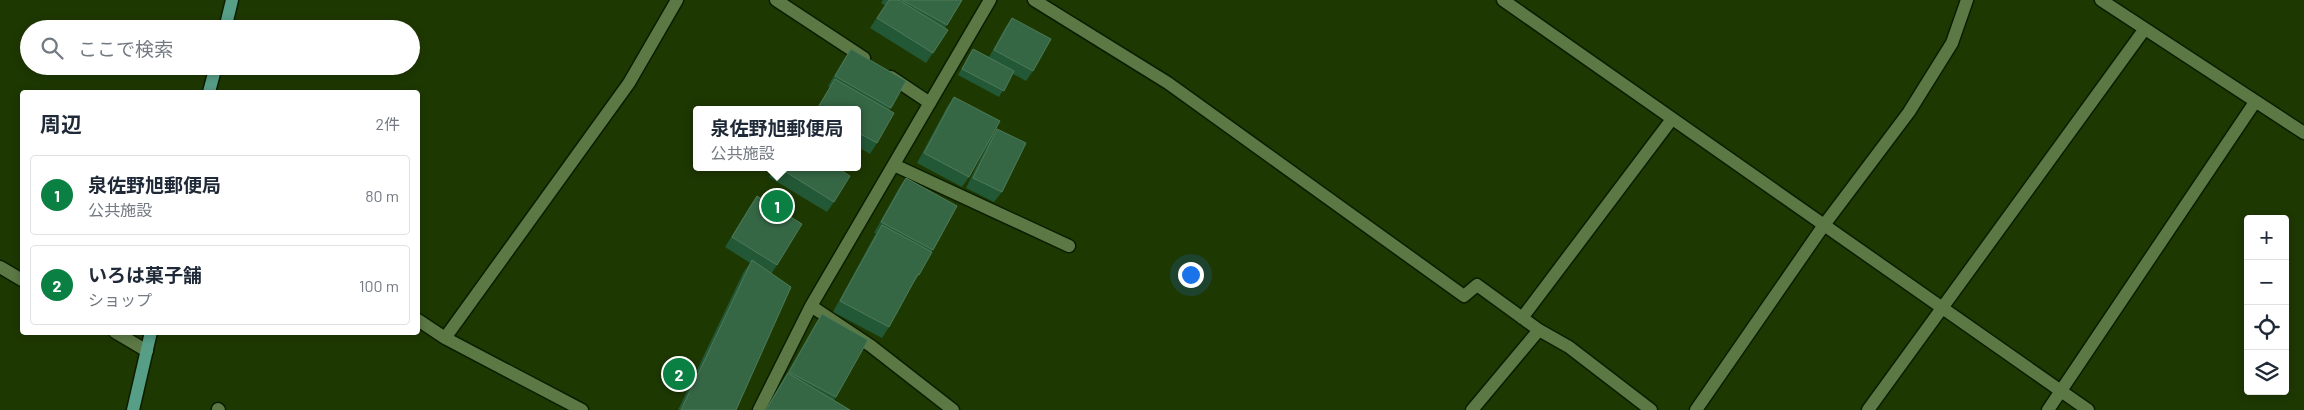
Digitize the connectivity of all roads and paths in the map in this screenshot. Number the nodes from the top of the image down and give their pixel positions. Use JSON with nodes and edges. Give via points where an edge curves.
{"nodes":[{"id":1,"x":232,"y":0,"type":"edge"},
{"id":2,"x":677,"y":0,"type":"edge"},
{"id":3,"x":776,"y":0,"type":"edge"},
{"id":4,"x":990,"y":0,"type":"edge"},
{"id":5,"x":1034,"y":0,"type":"edge"},
{"id":6,"x":1503,"y":0,"type":"edge"},
{"id":7,"x":1967,"y":0,"type":"edge"},
{"id":8,"x":2101,"y":0,"type":"edge"},
{"id":9,"x":227,"y":20,"type":"edge"},
{"id":10,"x":2144,"y":30,"type":"junction"},
{"id":11,"x":214,"y":75,"type":"edge"},
{"id":12,"x":210,"y":90,"type":"edge"},
{"id":13,"x":2255,"y":102,"type":"junction"},
{"id":14,"x":930,"y":103,"type":"junction"},
{"id":15,"x":1672,"y":119,"type":"junction"},
{"id":16,"x":2304,"y":133,"type":"edge"},
{"id":17,"x":894,"y":165,"type":"junction"},
{"id":18,"x":1824,"y":225,"type":"junction"},
{"id":19,"x":1069,"y":246,"type":"dead end"},
{"id":20,"x":0,"y":267,"type":"edge"},
{"id":21,"x":20,"y":279,"type":"edge"},
{"id":22,"x":812,"y":306,"type":"junction"},
{"id":23,"x":1942,"y":309,"type":"junction"},
{"id":24,"x":1522,"y":318,"type":"junction"},
{"id":25,"x":420,"y":321,"type":"edge"},
{"id":26,"x":1539,"y":330,"type":"junction"},
{"id":27,"x":120,"y":335,"type":"edge"},
{"id":28,"x":150,"y":335,"type":"edge"},
{"id":29,"x":445,"y":338,"type":"junction"},
{"id":30,"x":147,"y":351,"type":"junction"},
{"id":31,"x":2061,"y":392,"type":"junction"},
{"id":32,"x":133,"y":410,"type":"edge"},
{"id":33,"x":582,"y":410,"type":"edge"},
{"id":34,"x":759,"y":410,"type":"edge"},
{"id":35,"x":953,"y":410,"type":"edge"},
{"id":36,"x":1472,"y":410,"type":"edge"},
{"id":37,"x":1651,"y":410,"type":"edge"},
{"id":38,"x":1696,"y":410,"type":"edge"},
{"id":39,"x":1868,"y":410,"type":"edge"},
{"id":40,"x":2048,"y":410,"type":"edge"},
{"id":41,"x":2088,"y":410,"type":"edge"}],
"edges":[{"from":1,"to":9,"type":"main road"},
{"from":2,"to":29,"type":"street","via":[[629,83]]},
{"from":3,"to":14,"type":"street"},
{"from":4,"to":14,"type":"street"},
{"from":5,"to":24,"type":"street","via":[[1168,82],[1464,296],[1477,284]]},
{"from":6,"to":15,"type":"street"},
{"from":7,"to":18,"type":"street","via":[[1952,43],[1909,112]]},
{"from":8,"to":10,"type":"street"},
{"from":10,"to":13,"type":"street"},
{"from":10,"to":23,"type":"street"},
{"from":11,"to":12,"type":"main road"},
{"from":13,"to":16,"type":"street"},
{"from":13,"to":31,"type":"street"},
{"from":14,"to":17,"type":"street"},
{"from":15,"to":18,"type":"street"},
{"from":15,"to":24,"type":"street"},
{"from":17,"to":19,"type":"street"},
{"from":17,"to":22,"type":"street"},
{"from":18,"to":23,"type":"street"},
{"from":18,"to":38,"type":"street"},
{"from":20,"to":21,"type":"street"},
{"from":22,"to":34,"type":"street"},
{"from":22,"to":35,"type":"street","via":[[871,346]]},
{"from":23,"to":31,"type":"street"},
{"from":23,"to":39,"type":"street"},
{"from":24,"to":26,"type":"street"},
{"from":25,"to":29,"type":"street"},
{"from":26,"to":36,"type":"street"},
{"from":26,"to":37,"type":"street","via":[[1569,346]]},
{"from":27,"to":30,"type":"street"},
{"from":28,"to":30,"type":"main road"},
{"from":29,"to":33,"type":"street"},
{"from":30,"to":32,"type":"main road"},
{"from":31,"to":40,"type":"street"},
{"from":31,"to":41,"type":"street"}]}
